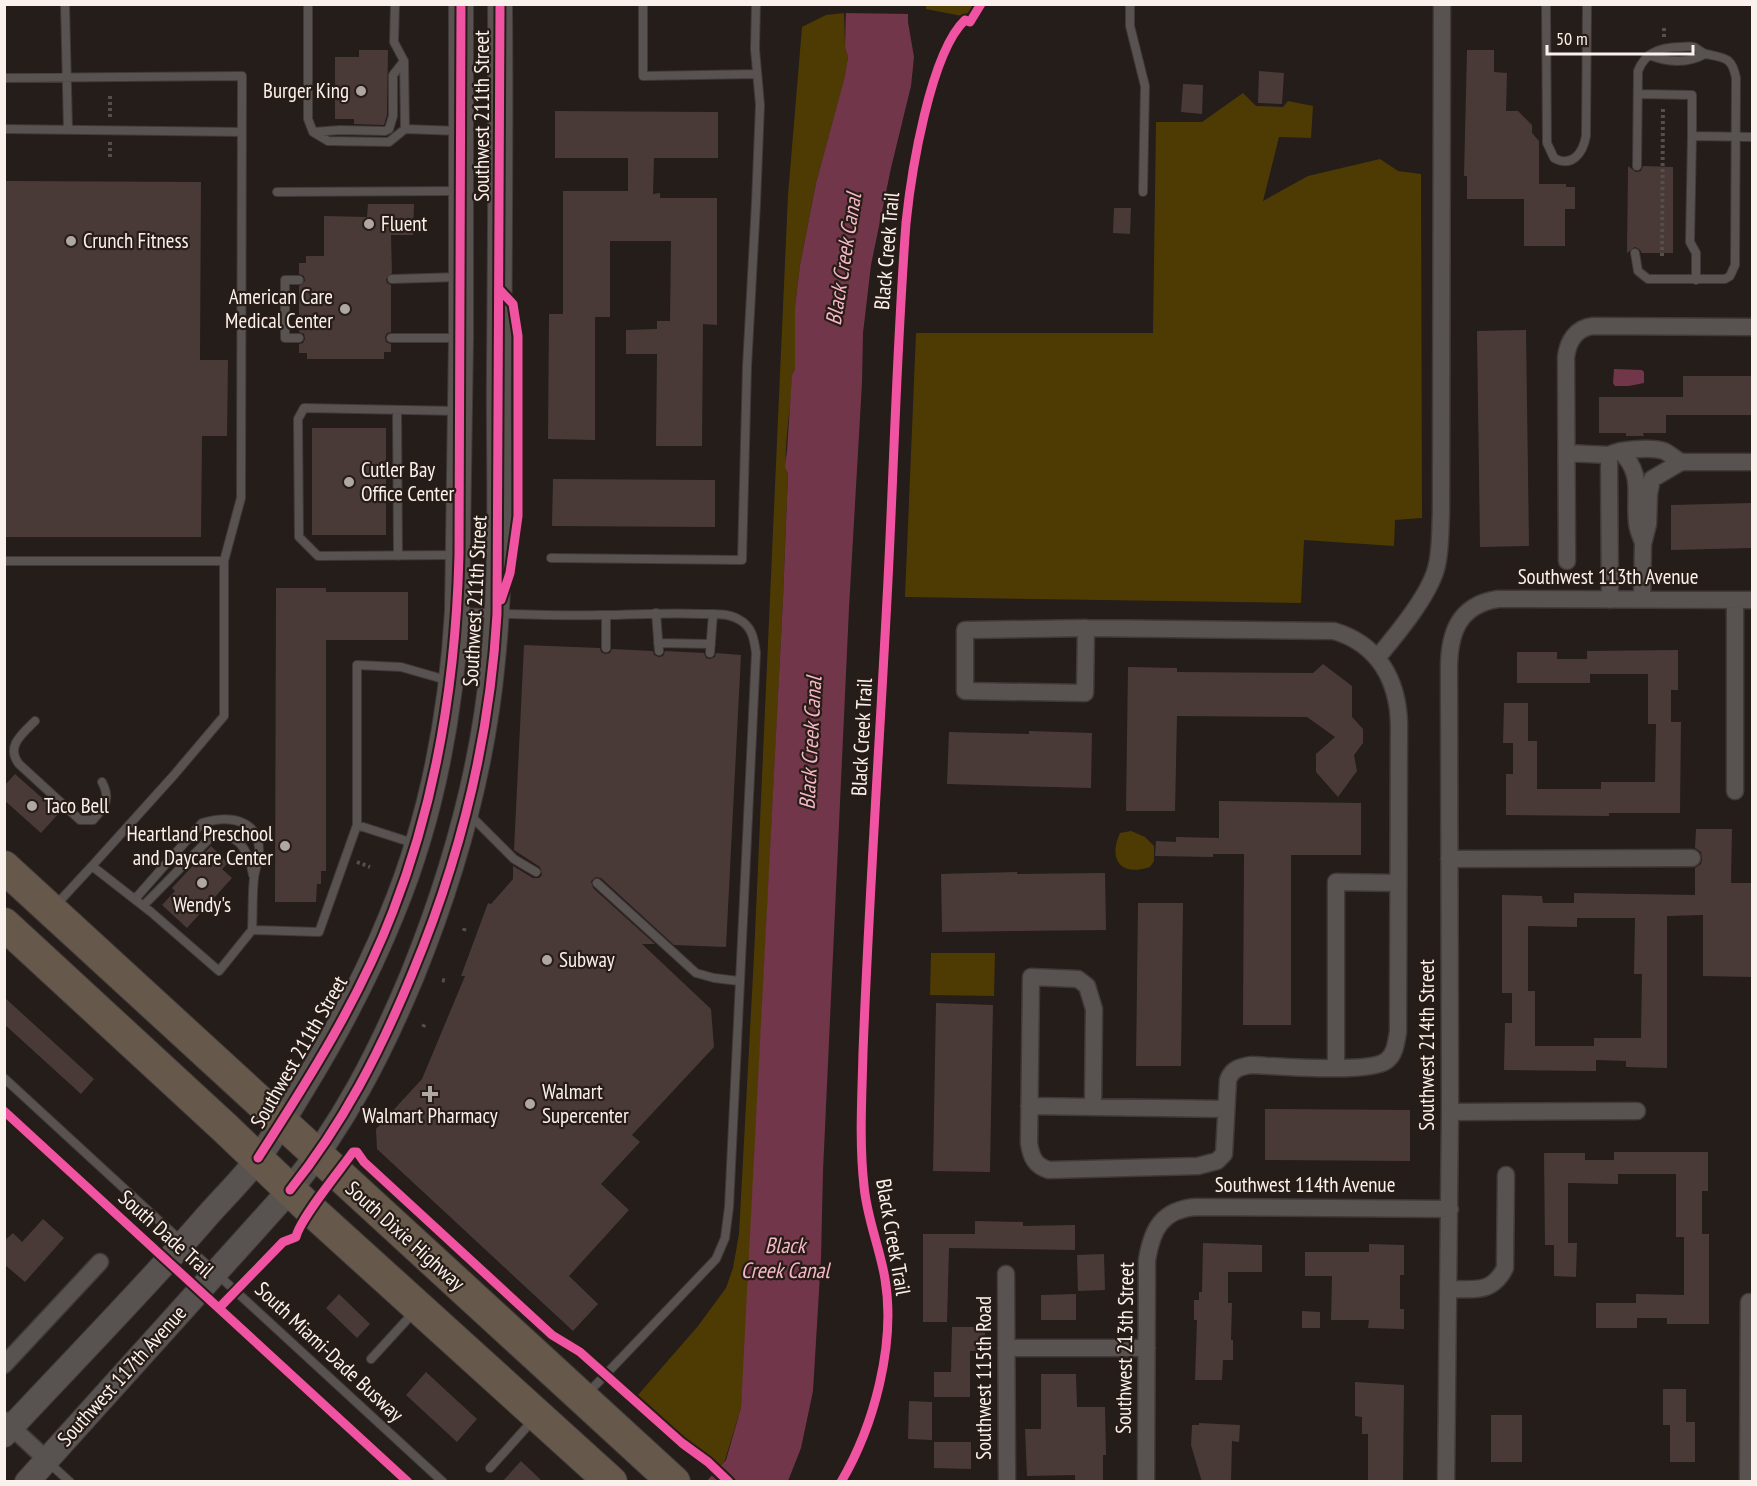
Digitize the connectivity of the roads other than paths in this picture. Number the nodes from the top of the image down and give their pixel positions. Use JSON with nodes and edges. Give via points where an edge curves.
{"nodes":[{"id":1,"x":65,"y":4,"type":"edge"},
{"id":2,"x":308,"y":4,"type":"edge"},
{"id":3,"x":395,"y":4,"type":"edge"},
{"id":4,"x":461,"y":4,"type":"edge"},
{"id":5,"x":500,"y":4,"type":"edge"},
{"id":6,"x":643,"y":4,"type":"edge"},
{"id":7,"x":756,"y":4,"type":"edge"},
{"id":8,"x":1130,"y":4,"type":"edge"},
{"id":9,"x":1443,"y":4,"type":"edge"},
{"id":10,"x":1546,"y":4,"type":"edge"},
{"id":11,"x":1587,"y":4,"type":"edge"},
{"id":12,"x":1705,"y":54,"type":"junction"},
{"id":13,"x":1649,"y":55,"type":"junction"},
{"id":14,"x":404,"y":62,"type":"junction"},
{"id":15,"x":757,"y":74,"type":"junction"},
{"id":16,"x":4,"y":78,"type":"edge"},
{"id":17,"x":68,"y":78,"type":"junction"},
{"id":18,"x":1638,"y":94,"type":"junction"},
{"id":19,"x":4,"y":129,"type":"edge"},
{"id":20,"x":68,"y":129,"type":"junction"},
{"id":21,"x":405,"y":129,"type":"junction"},
{"id":22,"x":461,"y":131,"type":"junction"},
{"id":23,"x":242,"y":132,"type":"junction"},
{"id":24,"x":313,"y":132,"type":"junction"},
{"id":25,"x":1692,"y":136,"type":"junction"},
{"id":26,"x":1736,"y":137,"type":"junction"},
{"id":27,"x":1752,"y":137,"type":"edge"},
{"id":28,"x":1637,"y":166,"type":"dead end"},
{"id":29,"x":461,"y":191,"type":"junction"},
{"id":30,"x":277,"y":192,"type":"dead end"},
{"id":31,"x":1143,"y":192,"type":"dead end"},
{"id":32,"x":1635,"y":253,"type":"dead end"},
{"id":33,"x":461,"y":277,"type":"junction"},
{"id":34,"x":392,"y":279,"type":"dead end"},
{"id":35,"x":299,"y":280,"type":"dead end"},
{"id":36,"x":1696,"y":280,"type":"junction"},
{"id":37,"x":1752,"y":327,"type":"edge"},
{"id":38,"x":299,"y":338,"type":"dead end"},
{"id":39,"x":391,"y":338,"type":"dead end"},
{"id":40,"x":461,"y":338,"type":"junction"},
{"id":41,"x":397,"y":410,"type":"junction"},
{"id":42,"x":460,"y":411,"type":"junction"},
{"id":43,"x":1567,"y":453,"type":"junction"},
{"id":44,"x":1615,"y":453,"type":"junction"},
{"id":45,"x":1681,"y":462,"type":"junction"},
{"id":46,"x":1752,"y":462,"type":"edge"},
{"id":47,"x":1643,"y":544,"type":"junction"},
{"id":48,"x":459,"y":555,"type":"junction"},
{"id":49,"x":398,"y":556,"type":"junction"},
{"id":50,"x":551,"y":558,"type":"dead end"},
{"id":51,"x":4,"y":561,"type":"edge"},
{"id":52,"x":224,"y":561,"type":"junction"},
{"id":53,"x":1567,"y":561,"type":"dead end"},
{"id":54,"x":1610,"y":600,"type":"junction"},
{"id":55,"x":1642,"y":600,"type":"junction"},
{"id":56,"x":1735,"y":600,"type":"junction"},
{"id":57,"x":1752,"y":600,"type":"edge"},
{"id":58,"x":458,"y":612,"type":"junction"},
{"id":59,"x":1467,"y":612,"type":"joint"},
{"id":60,"x":656,"y":613,"type":"junction"},
{"id":61,"x":496,"y":614,"type":"junction"},
{"id":62,"x":713,"y":614,"type":"junction"},
{"id":63,"x":606,"y":615,"type":"junction"},
{"id":64,"x":1086,"y":628,"type":"junction"},
{"id":65,"x":606,"y":648,"type":"dead end"},
{"id":66,"x":1377,"y":658,"type":"junction"},
{"id":67,"x":450,"y":681,"type":"junction"},
{"id":68,"x":35,"y":721,"type":"dead end"},
{"id":69,"x":102,"y":782,"type":"dead end"},
{"id":70,"x":1735,"y":791,"type":"dead end"},
{"id":71,"x":467,"y":813,"type":"junction"},
{"id":72,"x":357,"y":825,"type":"junction"},
{"id":73,"x":416,"y":844,"type":"junction"},
{"id":74,"x":1692,"y":858,"type":"dead end"},
{"id":75,"x":1449,"y":859,"type":"junction"},
{"id":76,"x":92,"y":866,"type":"junction"},
{"id":77,"x":4,"y":867,"type":"edge"},
{"id":78,"x":536,"y":872,"type":"dead end"},
{"id":79,"x":254,"y":879,"type":"junction"},
{"id":80,"x":597,"y":883,"type":"dead end"},
{"id":81,"x":1398,"y":883,"type":"junction"},
{"id":82,"x":135,"y":899,"type":"junction"},
{"id":83,"x":143,"y":906,"type":"junction"},
{"id":84,"x":51,"y":910,"type":"junction"},
{"id":85,"x":4,"y":924,"type":"edge"},
{"id":86,"x":252,"y":930,"type":"junction"},
{"id":87,"x":739,"y":981,"type":"junction"},
{"id":88,"x":1336,"y":1068,"type":"junction"},
{"id":89,"x":4,"y":1078,"type":"edge"},
{"id":90,"x":1029,"y":1106,"type":"junction"},
{"id":91,"x":1093,"y":1107,"type":"junction"},
{"id":92,"x":1226,"y":1109,"type":"junction"},
{"id":93,"x":1637,"y":1111,"type":"dead end"},
{"id":94,"x":1450,"y":1112,"type":"junction"},
{"id":95,"x":281,"y":1122,"type":"junction"},
{"id":96,"x":317,"y":1156,"type":"junction"},
{"id":97,"x":258,"y":1158,"type":"junction"},
{"id":98,"x":1506,"y":1175,"type":"dead end"},
{"id":99,"x":290,"y":1190,"type":"junction"},
{"id":100,"x":1450,"y":1209,"type":"junction"},
{"id":101,"x":1163,"y":1219,"type":"joint"},
{"id":102,"x":184,"y":1243,"type":"junction"},
{"id":103,"x":100,"y":1262,"type":"dead end"},
{"id":104,"x":216,"y":1272,"type":"junction"},
{"id":105,"x":1006,"y":1274,"type":"dead end"},
{"id":106,"x":1448,"y":1289,"type":"junction"},
{"id":107,"x":1749,"y":1302,"type":"dead end"},
{"id":108,"x":418,"y":1308,"type":"junction"},
{"id":109,"x":1006,"y":1348,"type":"junction"},
{"id":110,"x":1147,"y":1348,"type":"junction"},
{"id":111,"x":371,"y":1359,"type":"dead end"},
{"id":112,"x":4,"y":1365,"type":"edge"},
{"id":113,"x":583,"y":1398,"type":"junction"},
{"id":114,"x":537,"y":1415,"type":"junction"},
{"id":115,"x":7,"y":1428,"type":"edge"},
{"id":116,"x":47,"y":1460,"type":"junction"},
{"id":117,"x":490,"y":1468,"type":"dead end"},
{"id":118,"x":671,"y":1478,"type":"edge"},
{"id":119,"x":27,"y":1482,"type":"edge"},
{"id":120,"x":70,"y":1482,"type":"edge"},
{"id":121,"x":443,"y":1482,"type":"edge"},
{"id":122,"x":611,"y":1482,"type":"edge"},
{"id":123,"x":1007,"y":1482,"type":"edge"},
{"id":124,"x":1146,"y":1482,"type":"edge"},
{"id":125,"x":1446,"y":1482,"type":"edge"},
{"id":126,"x":1748,"y":1482,"type":"edge"}],
"edges":[{"from":1,"to":17,"type":"lane"},
{"from":2,"to":24,"type":"lane","via":[[308,119]]},
{"from":3,"to":14,"type":"lane","via":[[394,42]]},
{"from":4,"to":22,"type":"main road","name":"Southwest 211th Street"},
{"from":5,"to":61,"type":"main road","name":"Southwest 211th Street"},
{"from":6,"to":15,"type":"lane","via":[[643,76]]},
{"from":7,"to":15,"type":"lane"},
{"from":8,"to":31,"type":"lane","via":[[1130,26],[1145,86]]},
{"from":9,"to":66,"type":"street","via":[[1438,556],[1429,587]]},
{"from":10,"to":11,"type":"lane","via":[[1547,143],[1554,158],[1566,162],[1582,151],[1586,136]]},
{"from":12,"to":13,"type":"lane","via":[[1694,61],[1664,61]]},
{"from":12,"to":13,"type":"lane","via":[[1694,47],[1664,47]]},
{"from":12,"to":26,"type":"lane","via":[[1726,58],[1734,66]]},
{"from":13,"to":18,"type":"lane","via":[[1638,71]]},
{"from":14,"to":21,"type":"lane"},
{"from":14,"to":24,"type":"lane","via":[[393,75],[393,116],[389,129]]},
{"from":15,"to":50,"type":"lane","via":[[760,105],[742,560]]},
{"from":16,"to":17,"type":"lane"},
{"from":17,"to":20,"type":"lane"},
{"from":17,"to":23,"type":"lane","via":[[242,76]]},
{"from":18,"to":25,"type":"lane","via":[[1692,94]]},
{"from":18,"to":28,"type":"lane"},
{"from":19,"to":20,"type":"lane"},
{"from":20,"to":23,"type":"lane"},
{"from":21,"to":22,"type":"lane"},
{"from":21,"to":24,"type":"lane","via":[[389,142],[328,141]]},
{"from":22,"to":29,"type":"main road","name":"Southwest 211th Street"},
{"from":23,"to":52,"type":"lane","via":[[241,498]]},
{"from":25,"to":26,"type":"lane"},
{"from":25,"to":36,"type":"lane","via":[[1690,242],[1696,253]]},
{"from":26,"to":27,"type":"lane"},
{"from":26,"to":36,"type":"lane","via":[[1735,265],[1725,279]]},
{"from":29,"to":30,"type":"lane"},
{"from":29,"to":33,"type":"main road","name":"Southwest 211th Street"},
{"from":32,"to":36,"type":"lane","via":[[1638,271],[1648,279]]},
{"from":33,"to":34,"type":"lane"},
{"from":33,"to":40,"type":"main road","name":"Southwest 211th Street"},
{"from":35,"to":38,"type":"lane","via":[[285,280],[285,338]]},
{"from":37,"to":43,"type":"street","via":[[1593,326],[1579,331],[1571,340],[1566,357]]},
{"from":39,"to":40,"type":"lane"},
{"from":40,"to":42,"type":"main road","name":"Southwest 211th Street"},
{"from":41,"to":42,"type":"lane"},
{"from":41,"to":49,"type":"lane"},
{"from":41,"to":49,"type":"lane","via":[[304,408],[298,419],[299,537],[318,556]]},
{"from":42,"to":48,"type":"main road","name":"Southwest 211th Street"},
{"from":43,"to":44,"type":"street"},
{"from":43,"to":53,"type":"street"},
{"from":44,"to":45,"type":"street","via":[[1663,451]]},
{"from":44,"to":47,"type":"street","via":[[1629,459],[1636,476],[1637,524]]},
{"from":44,"to":54,"type":"street"},
{"from":45,"to":46,"type":"street"},
{"from":45,"to":47,"type":"street","via":[[1652,479]]},
{"from":47,"to":55,"type":"street"},
{"from":48,"to":49,"type":"lane"},
{"from":48,"to":58,"type":"main road","name":"Southwest 211th Street"},
{"from":51,"to":52,"type":"lane"},
{"from":52,"to":76,"type":"lane","via":[[224,716]]},
{"from":54,"to":55,"type":"street","name":"Southwest 113th Avenue"},
{"from":54,"to":59,"type":"street","name":"Southwest 113th Avenue","via":[[1498,599]]},
{"from":55,"to":56,"type":"street","name":"Southwest 113th Avenue"},
{"from":56,"to":57,"type":"street","name":"Southwest 113th Avenue"},
{"from":56,"to":70,"type":"street"},
{"from":58,"to":61,"type":"lane"},
{"from":58,"to":67,"type":"main road","name":"Southwest 211th Street"},
{"from":59,"to":75,"type":"street","name":"Southwest 214th Street","via":[[1452,636],[1449,657]]},
{"from":60,"to":62,"type":"lane"},
{"from":60,"to":62,"type":"lane","via":[[659,647],[710,649]]},
{"from":60,"to":63,"type":"lane"},
{"from":61,"to":63,"type":"lane"},
{"from":61,"to":71,"type":"main road","name":"Southwest 211th Street","via":[[494,658]]},
{"from":62,"to":87,"type":"lane","via":[[737,618],[746,624],[753,633],[756,653]]},
{"from":63,"to":65,"type":"lane"},
{"from":64,"to":64,"type":"street","via":[[1085,693],[964,691],[965,630]]},
{"from":64,"to":66,"type":"street","via":[[1334,631],[1361,642]]},
{"from":66,"to":81,"type":"street","via":[[1398,698]]},
{"from":67,"to":72,"type":"lane","via":[[401,667],[357,665]]},
{"from":67,"to":73,"type":"main road","name":"Southwest 211th Street","via":[[430,794]]},
{"from":68,"to":69,"type":"lane","via":[[16,740],[14,756],[80,820],[93,820],[105,807],[107,795]]},
{"from":71,"to":78,"type":"lane","via":[[514,859]]},
{"from":71,"to":96,"type":"main road","name":"Southwest 211th Street","via":[[434,918],[392,1024],[355,1097]]},
{"from":72,"to":73,"type":"lane"},
{"from":72,"to":86,"type":"lane","via":[[319,932]]},
{"from":73,"to":95,"type":"main road","name":"Southwest 211th Street","via":[[368,969],[324,1054]]},
{"from":74,"to":75,"type":"street"},
{"from":75,"to":94,"type":"street","name":"Southwest 214th Street"},
{"from":76,"to":82,"type":"lane"},
{"from":76,"to":84,"type":"lane"},
{"from":77,"to":84,"type":"highway","name":"South Dixie Highway"},
{"from":79,"to":82,"type":"lane","via":[[259,853],[255,837],[248,826],[232,818],[218,818],[202,824]]},
{"from":79,"to":83,"type":"lane","via":[[250,858],[240,843],[231,837],[211,837]]},
{"from":79,"to":86,"type":"lane"},
{"from":80,"to":87,"type":"lane","via":[[696,973]]},
{"from":81,"to":88,"type":"street","via":[[1395,1050],[1382,1064]]},
{"from":81,"to":88,"type":"street","via":[[1336,882]]},
{"from":82,"to":83,"type":"lane"},
{"from":83,"to":86,"type":"lane","via":[[219,971]]},
{"from":84,"to":95,"type":"highway","name":"South Dixie Highway"},
{"from":85,"to":97,"type":"highway","name":"South Dixie Highway"},
{"from":87,"to":113,"type":"lane","via":[[729,1207],[723,1246],[716,1259]]},
{"from":88,"to":92,"type":"street","via":[[1237,1068],[1228,1080]]},
{"from":89,"to":102,"type":"lane","name":"South Miami-Dade Busway"},
{"from":90,"to":91,"type":"street"},
{"from":90,"to":91,"type":"street","via":[[1031,977],[1078,979],[1090,993],[1094,1016]]},
{"from":90,"to":92,"type":"street","via":[[1031,1155],[1041,1168],[1056,1170],[1211,1164],[1224,1154]]},
{"from":91,"to":92,"type":"street"},
{"from":93,"to":94,"type":"street"},
{"from":94,"to":100,"type":"street","name":"Southwest 214th Street"},
{"from":95,"to":96,"type":"highway","name":"South Dixie Highway"},
{"from":95,"to":97,"type":"main road","name":"Southwest 211th Street"},
{"from":96,"to":99,"type":"main road","name":"Southwest 211th Street"},
{"from":96,"to":113,"type":"highway","name":"South Dixie Highway"},
{"from":97,"to":99,"type":"highway","name":"South Dixie Highway"},
{"from":97,"to":102,"type":"main road","name":"Southwest 117th Avenue"},
{"from":98,"to":106,"type":"street","via":[[1505,1268],[1501,1276],[1484,1288]]},
{"from":99,"to":104,"type":"main road","name":"Southwest 117th Avenue"},
{"from":99,"to":108,"type":"highway","name":"South Dixie Highway"},
{"from":100,"to":101,"type":"street","name":"Southwest 114th Avenue","via":[[1195,1207],[1178,1210]]},
{"from":100,"to":106,"type":"street","name":"Southwest 214th Street"},
{"from":101,"to":110,"type":"street","name":"Southwest 213th Street","via":[[1152,1237],[1147,1260]]},
{"from":102,"to":104,"type":"lane","name":"South Miami-Dade Busway"},
{"from":102,"to":115,"type":"main road","name":"Southwest 117th Avenue"},
{"from":103,"to":112,"type":"street"},
{"from":104,"to":116,"type":"main road","name":"Southwest 117th Avenue"},
{"from":104,"to":121,"type":"lane","name":"South Miami-Dade Busway"},
{"from":105,"to":109,"type":"street","name":"Southwest 115th Road"},
{"from":106,"to":125,"type":"street","name":"Southwest 214th Street"},
{"from":107,"to":126,"type":"street"},
{"from":108,"to":111,"type":"lane"},
{"from":108,"to":114,"type":"highway","name":"South Dixie Highway"},
{"from":109,"to":110,"type":"street"},
{"from":109,"to":123,"type":"street","name":"Southwest 115th Road"},
{"from":110,"to":124,"type":"street","name":"Southwest 213th Street"},
{"from":113,"to":118,"type":"highway","name":"South Dixie Highway"},
{"from":114,"to":117,"type":"lane"},
{"from":114,"to":122,"type":"highway","name":"South Dixie Highway"},
{"from":115,"to":116,"type":"street"},
{"from":116,"to":119,"type":"main road","name":"Southwest 117th Avenue"},
{"from":116,"to":120,"type":"lane"}]}
